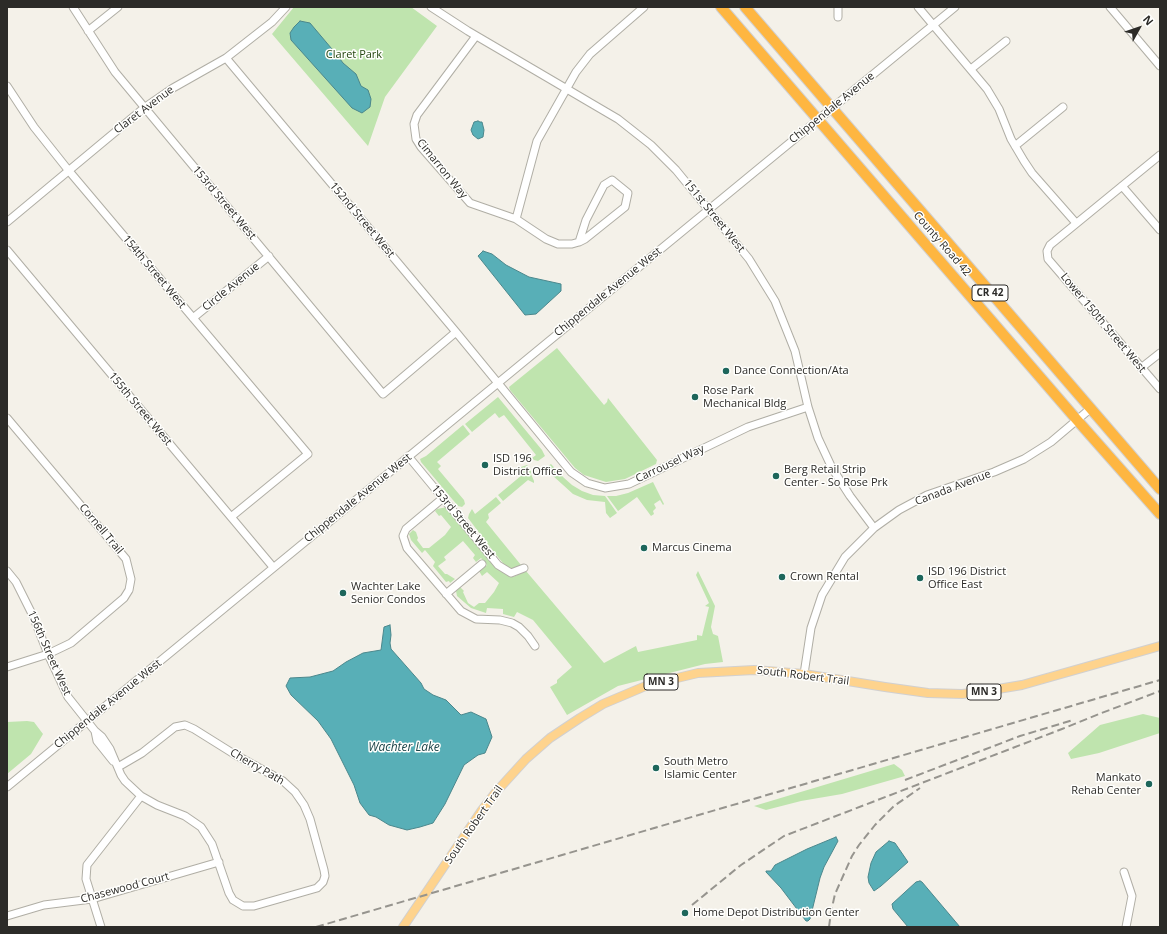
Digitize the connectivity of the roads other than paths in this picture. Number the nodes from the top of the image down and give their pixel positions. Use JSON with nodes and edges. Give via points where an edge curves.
{"nodes":[{"id":1,"x":73,"y":7,"type":"edge"},
{"id":2,"x":118,"y":7,"type":"edge"},
{"id":3,"x":286,"y":7,"type":"edge"},
{"id":4,"x":431,"y":7,"type":"edge"},
{"id":5,"x":644,"y":7,"type":"edge"},
{"id":6,"x":721,"y":7,"type":"edge"},
{"id":7,"x":745,"y":7,"type":"edge"},
{"id":8,"x":838,"y":7,"type":"edge"},
{"id":9,"x":918,"y":7,"type":"edge"},
{"id":10,"x":955,"y":7,"type":"edge"},
{"id":11,"x":1110,"y":7,"type":"edge"},
{"id":12,"x":838,"y":16,"type":"dead end"},
{"id":13,"x":933,"y":25,"type":"junction"},
{"id":14,"x":88,"y":31,"type":"junction"},
{"id":15,"x":476,"y":36,"type":"junction"},
{"id":16,"x":1006,"y":41,"type":"dead end"},
{"id":17,"x":226,"y":58,"type":"junction"},
{"id":18,"x":1160,"y":66,"type":"edge"},
{"id":19,"x":971,"y":69,"type":"junction"},
{"id":20,"x":7,"y":86,"type":"edge"},
{"id":21,"x":567,"y":88,"type":"junction"},
{"id":22,"x":1063,"y":107,"type":"dead end"},
{"id":23,"x":144,"y":108,"type":"junction"},
{"id":24,"x":831,"y":108,"type":"junction"},
{"id":25,"x":818,"y":119,"type":"junction"},
{"id":26,"x":1014,"y":146,"type":"junction"},
{"id":27,"x":1160,"y":155,"type":"edge"},
{"id":28,"x":68,"y":171,"type":"junction"},
{"id":29,"x":1122,"y":186,"type":"junction"},
{"id":30,"x":708,"y":209,"type":"junction"},
{"id":31,"x":516,"y":219,"type":"junction"},
{"id":32,"x":7,"y":222,"type":"edge"},
{"id":33,"x":1076,"y":223,"type":"junction"},
{"id":34,"x":1160,"y":230,"type":"edge"},
{"id":35,"x":579,"y":242,"type":"junction"},
{"id":36,"x":7,"y":250,"type":"edge"},
{"id":37,"x":268,"y":256,"type":"junction"},
{"id":38,"x":945,"y":266,"type":"junction"},
{"id":39,"x":193,"y":318,"type":"junction"},
{"id":40,"x":456,"y":332,"type":"junction"},
{"id":41,"x":1160,"y":353,"type":"edge"},
{"id":42,"x":1050,"y":362,"type":"junction"},
{"id":43,"x":1142,"y":368,"type":"junction"},
{"id":44,"x":498,"y":383,"type":"junction"},
{"id":45,"x":1160,"y":389,"type":"edge"},
{"id":46,"x":808,"y":407,"type":"junction"},
{"id":47,"x":1090,"y":409,"type":"junction"},
{"id":48,"x":7,"y":418,"type":"edge"},
{"id":49,"x":1077,"y":420,"type":"junction"},
{"id":50,"x":408,"y":456,"type":"junction"},
{"id":51,"x":1160,"y":489,"type":"edge"},
{"id":52,"x":443,"y":498,"type":"junction"},
{"id":53,"x":1160,"y":514,"type":"edge"},
{"id":54,"x":231,"y":517,"type":"junction"},
{"id":55,"x":874,"y":528,"type":"junction"},
{"id":56,"x":482,"y":564,"type":"dead end"},
{"id":57,"x":274,"y":567,"type":"junction"},
{"id":58,"x":524,"y":568,"type":"dead end"},
{"id":59,"x":7,"y":572,"type":"edge"},
{"id":60,"x":446,"y":594,"type":"junction"},
{"id":61,"x":535,"y":646,"type":"dead end"},
{"id":62,"x":1160,"y":646,"type":"edge"},
{"id":63,"x":48,"y":654,"type":"junction"},
{"id":64,"x":7,"y":667,"type":"edge"},
{"id":65,"x":804,"y":674,"type":"junction"},
{"id":66,"x":87,"y":722,"type":"junction"},
{"id":67,"x":118,"y":767,"type":"junction"},
{"id":68,"x":7,"y":787,"type":"edge"},
{"id":69,"x":141,"y":796,"type":"junction"},
{"id":70,"x":219,"y":862,"type":"junction"},
{"id":71,"x":1124,"y":872,"type":"dead end"},
{"id":72,"x":92,"y":899,"type":"junction"},
{"id":73,"x":236,"y":902,"type":"joint"},
{"id":74,"x":7,"y":916,"type":"edge"},
{"id":75,"x":101,"y":927,"type":"edge"},
{"id":76,"x":403,"y":927,"type":"edge"},
{"id":77,"x":1126,"y":927,"type":"edge"}],
"edges":[{"from":1,"to":14,"type":"street","name":"153rd Street West"},
{"from":2,"to":14,"type":"street"},
{"from":3,"to":17,"type":"street","name":"Claret Avenue","via":[[272,22]]},
{"from":4,"to":15,"type":"street","name":"151st Street West"},
{"from":5,"to":21,"type":"street","via":[[590,54]]},
{"from":6,"to":25,"type":"highway","name":"County Road 42","number":"CR 42"},
{"from":7,"to":24,"type":"highway","name":"County Road 42","number":"CR 42"},
{"from":8,"to":12,"type":"street"},
{"from":9,"to":13,"type":"street"},
{"from":10,"to":13,"type":"street","name":"Chippendale Avenue"},
{"from":11,"to":18,"type":"street"},
{"from":13,"to":19,"type":"street"},
{"from":13,"to":24,"type":"street","name":"Chippendale Avenue"},
{"from":14,"to":23,"type":"street","name":"153rd Street West","via":[[115,72]]},
{"from":15,"to":21,"type":"street","name":"151st Street West"},
{"from":15,"to":31,"type":"street","name":"Cimarron Way","via":[[417,115],[414,134],[421,147],[466,201]]},
{"from":16,"to":19,"type":"street"},
{"from":17,"to":23,"type":"street","name":"Claret Avenue","via":[[172,88]]},
{"from":17,"to":40,"type":"street","name":"152nd Street West"},
{"from":19,"to":26,"type":"street","via":[[993,98]]},
{"from":20,"to":28,"type":"street","name":"154th Street West"},
{"from":21,"to":30,"type":"street","name":"151st Street West","via":[[642,137],[676,170]]},
{"from":21,"to":31,"type":"street","via":[[537,141]]},
{"from":22,"to":26,"type":"street"},
{"from":23,"to":28,"type":"street","name":"Claret Avenue"},
{"from":23,"to":37,"type":"street","name":"153rd Street West"},
{"from":24,"to":25,"type":"street","name":"Chippendale Avenue"},
{"from":24,"to":42,"type":"highway","name":"County Road 42","number":"CR 42"},
{"from":25,"to":30,"type":"street","name":"Chippendale Avenue"},
{"from":25,"to":38,"type":"highway","name":"County Road 42","number":"CR 42"},
{"from":26,"to":33,"type":"street","via":[[1032,173]]},
{"from":27,"to":29,"type":"street"},
{"from":28,"to":32,"type":"street","name":"Claret Avenue"},
{"from":28,"to":39,"type":"street","name":"154th Street West"},
{"from":29,"to":33,"type":"street"},
{"from":29,"to":34,"type":"street"},
{"from":30,"to":44,"type":"street","name":"Chippendale Avenue West"},
{"from":30,"to":46,"type":"street","name":"151st Street West","via":[[749,259],[775,301],[795,351]]},
{"from":31,"to":35,"type":"street","name":"Cimarron Way","via":[[552,242]]},
{"from":33,"to":43,"type":"street","name":"Lower 150th Street West","via":[[1050,245],[1047,251],[1048,259]]},
{"from":35,"to":35,"type":"street","via":[[625,207],[628,193],[612,180],[604,185],[586,220]]},
{"from":36,"to":54,"type":"street","name":"155th Street West"},
{"from":37,"to":39,"type":"street","name":"Circle Avenue"},
{"from":37,"to":40,"type":"street","name":"153rd Street West","via":[[383,394]]},
{"from":38,"to":42,"type":"highway","via":[[968,273],[1038,352]]},
{"from":38,"to":49,"type":"highway","name":"County Road 42","number":"CR 42"},
{"from":39,"to":54,"type":"street","name":"154th Street West","via":[[308,454]]},
{"from":40,"to":44,"type":"street","name":"152nd Street West"},
{"from":41,"to":43,"type":"street"},
{"from":42,"to":47,"type":"highway","name":"County Road 42","number":"CR 42"},
{"from":43,"to":45,"type":"street","name":"Lower 150th Street West"},
{"from":44,"to":46,"type":"street","name":"Carrousel Way","via":[[571,472],[587,483],[605,488],[629,484],[748,427]]},
{"from":44,"to":50,"type":"street","name":"Chippendale Avenue West"},
{"from":46,"to":55,"type":"street","name":"151st Street West","via":[[818,438],[832,468]]},
{"from":47,"to":49,"type":"street","name":"Canada Avenue"},
{"from":47,"to":51,"type":"highway","name":"County Road 42","number":"CR 42"},
{"from":48,"to":63,"type":"street","name":"Cornell Trail","via":[[126,559],[131,579],[124,598],[71,643]]},
{"from":49,"to":53,"type":"highway","name":"County Road 42","number":"CR 42"},
{"from":49,"to":55,"type":"street","name":"Canada Avenue","via":[[1052,442],[1024,459],[927,495],[899,510]]},
{"from":50,"to":52,"type":"street","name":"153rd Street West"},
{"from":50,"to":57,"type":"street","name":"Chippendale Avenue West"},
{"from":52,"to":58,"type":"street","name":"153rd Street West","via":[[498,565],[511,573]]},
{"from":52,"to":60,"type":"street","via":[[409,525],[403,536],[407,548]]},
{"from":54,"to":57,"type":"street","name":"155th Street West"},
{"from":55,"to":65,"type":"street","name":"Canada Avenue","via":[[845,557],[822,595],[811,628]]},
{"from":56,"to":60,"type":"street"},
{"from":57,"to":66,"type":"street","name":"Chippendale Avenue West"},
{"from":59,"to":63,"type":"street","name":"156th Street West","via":[[16,582],[33,616]]},
{"from":60,"to":61,"type":"street","via":[[457,608],[476,619],[500,620],[519,627]]},
{"from":62,"to":65,"type":"main road","name":"South Robert Trail","number":"MN 3","via":[[1022,686],[974,693],[912,691]]},
{"from":63,"to":64,"type":"street","name":"Cornell Trail"},
{"from":63,"to":66,"type":"street","name":"156th Street West","via":[[68,697]]},
{"from":65,"to":76,"type":"main road","name":"South Robert Trail","number":"MN 3","via":[[770,670],[691,674],[648,685],[603,704],[580,718],[536,750],[496,792]]},
{"from":66,"to":67,"type":"street","name":"156th Street West","via":[[102,737]]},
{"from":66,"to":68,"type":"street","name":"Chippendale Avenue West"},
{"from":67,"to":69,"type":"street","name":"156th Street West","via":[[125,781]]},
{"from":67,"to":73,"type":"street","name":"Cherry Path","via":[[142,753],[172,729],[185,726],[283,781],[295,792],[310,819],[324,870],[323,882],[317,888],[254,906],[243,906]]},
{"from":69,"to":70,"type":"street","name":"156th Street West","via":[[196,823],[209,838]]},
{"from":69,"to":72,"type":"street","via":[[87,865],[86,879]]},
{"from":70,"to":72,"type":"street","name":"Chasewood Court"},
{"from":70,"to":73,"type":"street","name":"156th Street West","via":[[229,893]]},
{"from":71,"to":77,"type":"street","via":[[1132,896]]},
{"from":72,"to":74,"type":"street","name":"Chasewood Court","via":[[44,905]]},
{"from":72,"to":75,"type":"street"}]}
